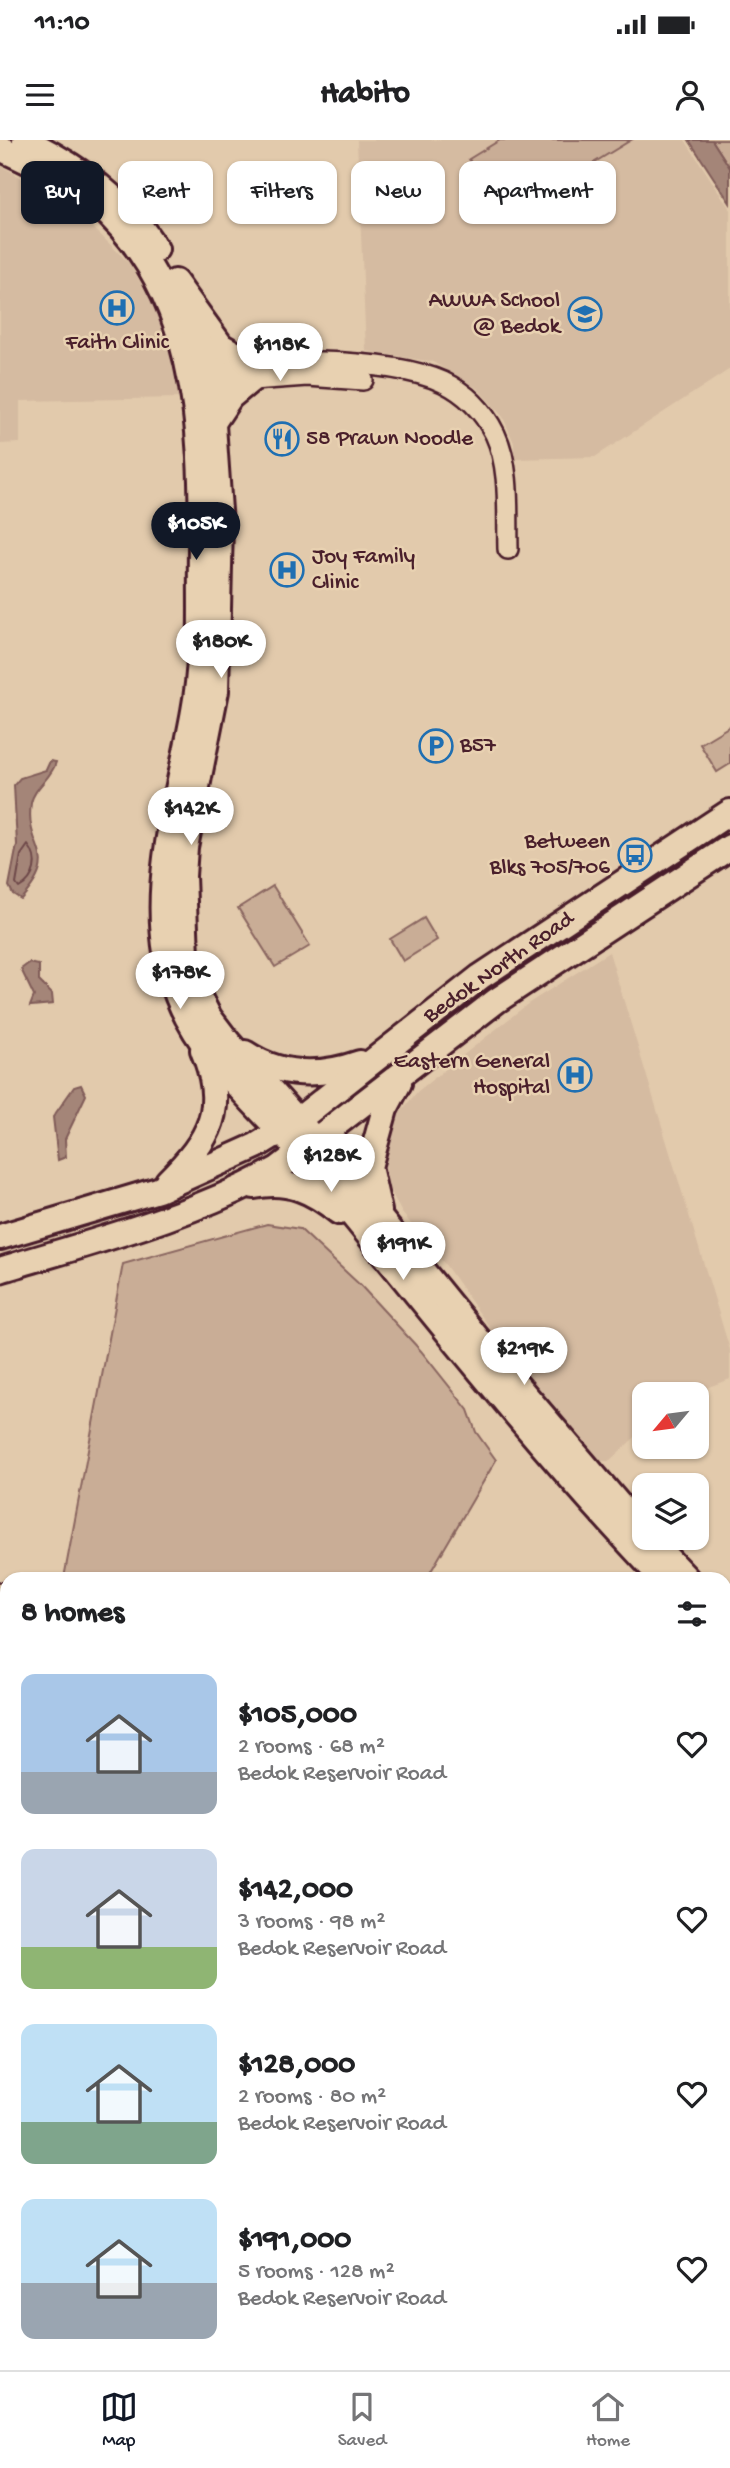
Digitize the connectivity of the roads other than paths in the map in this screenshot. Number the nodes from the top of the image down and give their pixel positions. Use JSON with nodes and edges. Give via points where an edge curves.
{"nodes":[{"id":1,"x":25,"y":140,"type":"edge"},
{"id":2,"x":0,"y":148,"type":"edge"},
{"id":3,"x":175,"y":282,"type":"junction"},
{"id":4,"x":253,"y":371,"type":"junction"},
{"id":5,"x":200,"y":376,"type":"junction"},
{"id":6,"x":214,"y":421,"type":"junction"},
{"id":7,"x":730,"y":811,"type":"edge"},
{"id":8,"x":730,"y":847,"type":"edge"},
{"id":9,"x":187,"y":1017,"type":"junction"},
{"id":10,"x":228,"y":1042,"type":"junction"},
{"id":11,"x":377,"y":1057,"type":"junction"},
{"id":12,"x":405,"y":1073,"type":"junction"},
{"id":13,"x":290,"y":1125,"type":"junction"},
{"id":14,"x":309,"y":1147,"type":"junction"},
{"id":15,"x":240,"y":1189,"type":"junction"},
{"id":16,"x":158,"y":1190,"type":"junction"},
{"id":17,"x":381,"y":1217,"type":"junction"},
{"id":18,"x":0,"y":1237,"type":"edge"},
{"id":19,"x":375,"y":1241,"type":"junction"},
{"id":20,"x":0,"y":1270,"type":"edge"},
{"id":21,"x":632,"y":1520,"type":"edge"},
{"id":22,"x":659,"y":1550,"type":"edge"},
{"id":23,"x":656,"y":1572,"type":"edge"},
{"id":24,"x":680,"y":1572,"type":"edge"}],
"edges":[{"from":1,"to":3,"type":"main road","via":[[106,189],[132,215]]},
{"from":2,"to":5,"type":"main road","via":[[77,189],[118,226],[159,288]]},
{"from":3,"to":4,"type":"main road","via":[[221,346]]},
{"from":3,"to":5,"type":"main road","via":[[196,328]]},
{"from":4,"to":4,"type":"street","via":[[377,381],[426,389],[453,402],[475,425],[489,453],[502,550],[507,511],[497,438],[479,410],[452,387],[400,371],[307,362]]},
{"from":4,"to":5,"type":"street"},
{"from":4,"to":6,"type":"main road"},
{"from":5,"to":6,"type":"main road"},
{"from":5,"to":9,"type":"main road","via":[[199,656],[195,707],[168,846],[164,902],[170,970]]},
{"from":6,"to":10,"type":"main road","via":[[220,525],[216,691],[185,847],[182,900],[191,979]]},
{"from":7,"to":11,"type":"main road","name":"Bedok North Road","via":[[480,977]]},
{"from":8,"to":12,"type":"main road","name":"Bedok North Road","via":[[496,1001]]},
{"from":9,"to":13,"type":"main road","via":[[211,1053]]},
{"from":9,"to":16,"type":"main road","via":[[212,1070],[212,1114],[207,1137]]},
{"from":10,"to":11,"type":"main road","via":[[266,1064],[298,1073],[335,1072]]},
{"from":10,"to":13,"type":"main road"},
{"from":11,"to":13,"type":"main road","name":"Bedok North Road"},
{"from":12,"to":14,"type":"main road","name":"Bedok North Road"},
{"from":12,"to":17,"type":"main road","via":[[385,1109],[369,1167]]},
{"from":13,"to":14,"type":"main road"},
{"from":13,"to":16,"type":"main road","name":"Bedok North Road","via":[[231,1159]]},
{"from":14,"to":15,"type":"main road","name":"Bedok North Road"},
{"from":14,"to":17,"type":"main road"},
{"from":14,"to":19,"type":"main road"},
{"from":15,"to":19,"type":"main road","via":[[270,1183],[300,1187]]},
{"from":15,"to":20,"type":"main road","name":"Bedok North Road","via":[[168,1219]]},
{"from":16,"to":18,"type":"main road","name":"Bedok North Road"},
{"from":17,"to":21,"type":"main road"},
{"from":19,"to":23,"type":"main road","via":[[587,1498]]},
{"from":22,"to":24,"type":"main road"}]}
